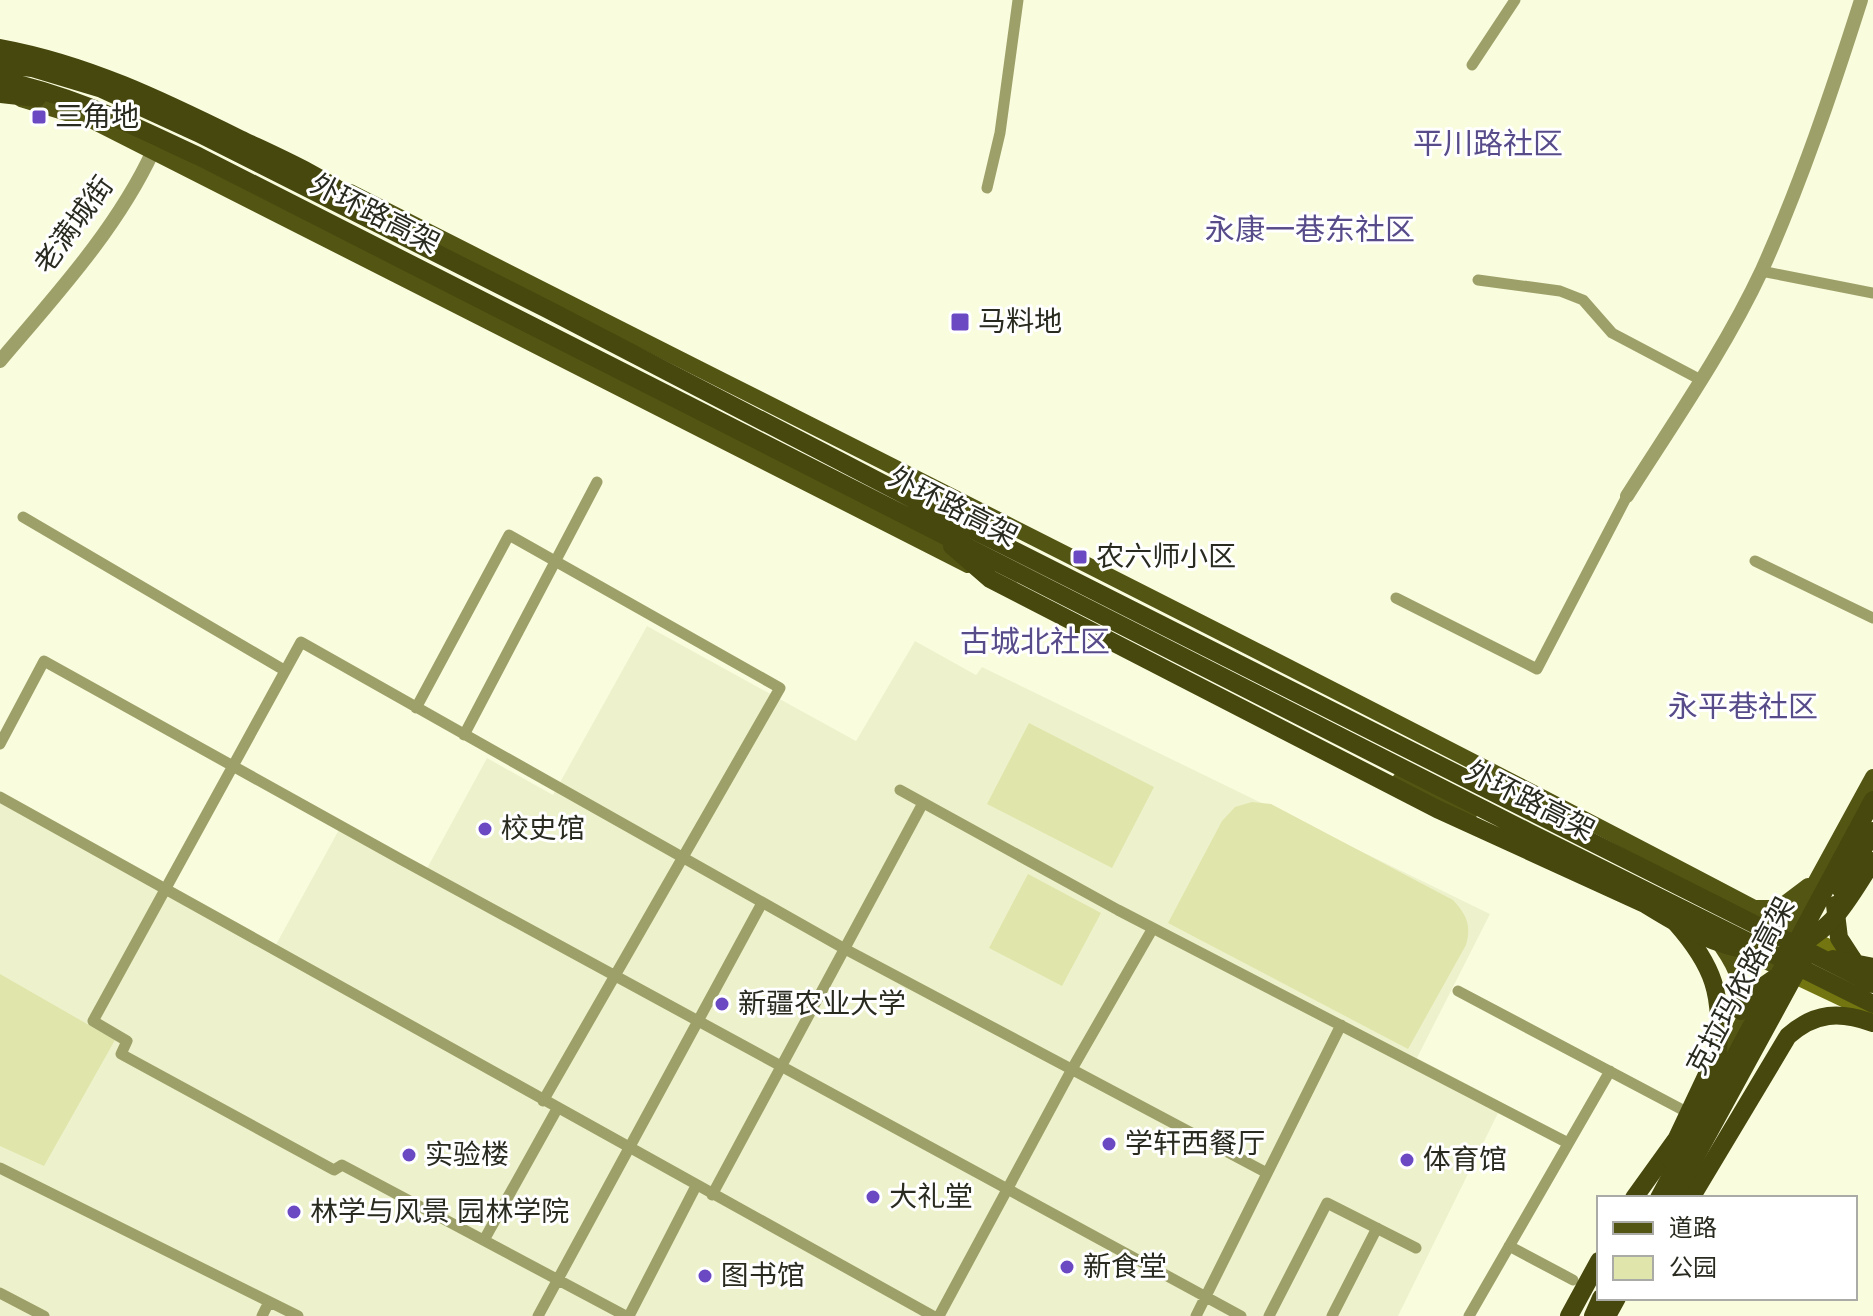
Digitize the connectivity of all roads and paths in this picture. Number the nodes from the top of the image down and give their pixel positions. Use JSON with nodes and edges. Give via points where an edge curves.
{"nodes":[{"id":1,"x":1018,"y":0,"type":"edge"},
{"id":2,"x":1515,"y":0,"type":"edge"},
{"id":3,"x":1861,"y":0,"type":"edge"},
{"id":4,"x":0,"y":50,"type":"edge"},
{"id":5,"x":0,"y":64,"type":"edge"},
{"id":6,"x":1472,"y":65,"type":"dead end"},
{"id":7,"x":0,"y":80,"type":"edge"},
{"id":8,"x":0,"y":94,"type":"edge"},
{"id":9,"x":86,"y":104,"type":"junction"},
{"id":10,"x":153,"y":151,"type":"junction"},
{"id":11,"x":987,"y":188,"type":"dead end"},
{"id":12,"x":405,"y":238,"type":"junction"},
{"id":13,"x":1761,"y":271,"type":"junction"},
{"id":14,"x":1478,"y":280,"type":"dead end"},
{"id":15,"x":1873,"y":293,"type":"edge"},
{"id":16,"x":0,"y":361,"type":"edge"},
{"id":17,"x":1701,"y":380,"type":"junction"},
{"id":18,"x":597,"y":482,"type":"dead end"},
{"id":19,"x":1627,"y":496,"type":"joint"},
{"id":20,"x":23,"y":517,"type":"dead end"},
{"id":21,"x":930,"y":527,"type":"junction"},
{"id":22,"x":1755,"y":561,"type":"dead end"},
{"id":23,"x":557,"y":562,"type":"junction"},
{"id":24,"x":1396,"y":598,"type":"dead end"},
{"id":25,"x":1873,"y":618,"type":"edge"},
{"id":26,"x":284,"y":670,"type":"junction"},
{"id":27,"x":416,"y":708,"type":"junction"},
{"id":28,"x":464,"y":735,"type":"junction"},
{"id":29,"x":0,"y":744,"type":"edge"},
{"id":30,"x":233,"y":766,"type":"junction"},
{"id":31,"x":1873,"y":777,"type":"edge"},
{"id":32,"x":900,"y":790,"type":"dead end"},
{"id":33,"x":0,"y":797,"type":"edge"},
{"id":34,"x":1873,"y":800,"type":"edge"},
{"id":35,"x":923,"y":803,"type":"junction"},
{"id":36,"x":1873,"y":833,"type":"edge"},
{"id":37,"x":684,"y":858,"type":"junction"},
{"id":38,"x":1873,"y":861,"type":"edge"},
{"id":39,"x":1818,"y":877,"type":"junction"},
{"id":40,"x":164,"y":890,"type":"junction"},
{"id":41,"x":762,"y":903,"type":"junction"},
{"id":42,"x":1835,"y":905,"type":"junction"},
{"id":43,"x":1754,"y":909,"type":"junction"},
{"id":44,"x":1676,"y":923,"type":"junction"},
{"id":45,"x":1790,"y":927,"type":"junction"},
{"id":46,"x":1153,"y":928,"type":"junction"},
{"id":47,"x":1715,"y":936,"type":"junction"},
{"id":48,"x":1816,"y":941,"type":"junction"},
{"id":49,"x":845,"y":949,"type":"junction"},
{"id":50,"x":1852,"y":958,"type":"junction"},
{"id":51,"x":1771,"y":964,"type":"junction"},
{"id":52,"x":1873,"y":968,"type":"edge"},
{"id":53,"x":618,"y":976,"type":"junction"},
{"id":54,"x":1797,"y":977,"type":"junction"},
{"id":55,"x":1873,"y":984,"type":"edge"},
{"id":56,"x":1458,"y":991,"type":"dead end"},
{"id":57,"x":1873,"y":1004,"type":"edge"},
{"id":58,"x":1873,"y":1013,"type":"edge"},
{"id":59,"x":699,"y":1021,"type":"junction"},
{"id":60,"x":1742,"y":1023,"type":"junction"},
{"id":61,"x":1873,"y":1023,"type":"edge"},
{"id":62,"x":1341,"y":1025,"type":"junction"},
{"id":63,"x":1718,"y":1051,"type":"junction"},
{"id":64,"x":782,"y":1066,"type":"junction"},
{"id":65,"x":1072,"y":1069,"type":"junction"},
{"id":66,"x":1610,"y":1071,"type":"junction"},
{"id":67,"x":543,"y":1101,"type":"junction"},
{"id":68,"x":1701,"y":1107,"type":"junction"},
{"id":69,"x":557,"y":1109,"type":"junction"},
{"id":70,"x":1681,"y":1109,"type":"dead end"},
{"id":71,"x":1568,"y":1143,"type":"junction"},
{"id":72,"x":629,"y":1149,"type":"junction"},
{"id":73,"x":0,"y":1168,"type":"edge"},
{"id":74,"x":1267,"y":1173,"type":"junction"},
{"id":75,"x":696,"y":1186,"type":"junction"},
{"id":76,"x":1007,"y":1189,"type":"junction"},
{"id":77,"x":712,"y":1195,"type":"junction"},
{"id":78,"x":1635,"y":1196,"type":"edge"},
{"id":79,"x":1654,"y":1196,"type":"edge"},
{"id":80,"x":1654,"y":1196,"type":"edge"},
{"id":81,"x":1654,"y":1196,"type":"edge"},
{"id":82,"x":1673,"y":1196,"type":"edge"},
{"id":83,"x":1673,"y":1196,"type":"edge"},
{"id":84,"x":1692,"y":1196,"type":"edge"},
{"id":85,"x":1377,"y":1228,"type":"junction"},
{"id":86,"x":484,"y":1240,"type":"junction"},
{"id":87,"x":1509,"y":1246,"type":"junction"},
{"id":88,"x":1416,"y":1248,"type":"dead end"},
{"id":89,"x":1597,"y":1265,"type":"edge"},
{"id":90,"x":558,"y":1279,"type":"junction"},
{"id":91,"x":1573,"y":1280,"type":"dead end"},
{"id":92,"x":0,"y":1293,"type":"edge"},
{"id":93,"x":1206,"y":1297,"type":"junction"},
{"id":94,"x":269,"y":1302,"type":"junction"},
{"id":95,"x":44,"y":1316,"type":"edge"},
{"id":96,"x":262,"y":1316,"type":"edge"},
{"id":97,"x":298,"y":1316,"type":"edge"},
{"id":98,"x":538,"y":1316,"type":"edge"},
{"id":99,"x":627,"y":1316,"type":"edge"},
{"id":100,"x":936,"y":1316,"type":"edge"},
{"id":101,"x":1196,"y":1316,"type":"edge"},
{"id":102,"x":1241,"y":1316,"type":"edge"},
{"id":103,"x":1269,"y":1316,"type":"edge"},
{"id":104,"x":1332,"y":1316,"type":"edge"},
{"id":105,"x":1469,"y":1316,"type":"edge"},
{"id":106,"x":1569,"y":1316,"type":"edge"}],
"edges":[{"from":1,"to":11,"type":"street"},
{"from":2,"to":6,"type":"street"},
{"from":3,"to":13,"type":"street","via":[[1808,156]]},
{"from":4,"to":12,"type":"highway","bridge":true,"via":[[78,66],[137,89],[332,186]]},
{"from":4,"to":43,"type":"main road","via":[[98,80],[287,160],[936,491],[1184,611]]},
{"from":5,"to":12,"type":"highway","name":"外环路高架","bridge":true,"via":[[102,89]]},
{"from":7,"to":9,"type":"highway","name":"外环路高架","bridge":true},
{"from":8,"to":9,"type":"highway","bridge":true},
{"from":8,"to":10,"type":"main road","via":[[93,121]]},
{"from":9,"to":21,"type":"highway","name":"外环路高架","bridge":true},
{"from":10,"to":16,"type":"street","name":"老满城街","via":[[141,177],[70,278]]},
{"from":10,"to":47,"type":"main road","via":[[911,535],[1224,701],[1316,738]]},
{"from":12,"to":55,"type":"highway","name":"外环路高架","bridge":true},
{"from":13,"to":15,"type":"street"},
{"from":13,"to":17,"type":"street"},
{"from":14,"to":17,"type":"street","via":[[1560,291],[1583,300],[1612,333]]},
{"from":17,"to":19,"type":"street"},
{"from":18,"to":23,"type":"street"},
{"from":19,"to":24,"type":"street","via":[[1537,669]]},
{"from":20,"to":26,"type":"street"},
{"from":21,"to":44,"type":"highway","bridge":true,"via":[[990,579],[1340,761]]},
{"from":21,"to":57,"type":"highway","name":"外环路高架","bridge":true},
{"from":22,"to":25,"type":"street"},
{"from":23,"to":27,"type":"street","via":[[509,535]]},
{"from":23,"to":28,"type":"street"},
{"from":23,"to":37,"type":"street","via":[[780,688]]},
{"from":26,"to":27,"type":"street","via":[[301,642]]},
{"from":26,"to":30,"type":"street"},
{"from":27,"to":28,"type":"street"},
{"from":28,"to":37,"type":"street"},
{"from":29,"to":30,"type":"street","via":[[44,661]]},
{"from":30,"to":40,"type":"street"},
{"from":30,"to":53,"type":"street"},
{"from":31,"to":39,"type":"main road"},
{"from":32,"to":35,"type":"street"},
{"from":33,"to":40,"type":"street"},
{"from":34,"to":79,"type":"highway","name":"克拉玛依路高架","bridge":true},
{"from":35,"to":46,"type":"street"},
{"from":35,"to":49,"type":"street"},
{"from":36,"to":42,"type":"main road"},
{"from":36,"to":82,"type":"highway","name":"克拉玛依路高架","bridge":true},
{"from":37,"to":41,"type":"street"},
{"from":37,"to":53,"type":"street"},
{"from":38,"to":44,"type":"highway","bridge":true,"via":[[1833,921],[1812,940],[1783,950],[1731,948]]},
{"from":39,"to":43,"type":"main road","via":[[1779,908]]},
{"from":39,"to":45,"type":"main road"},
{"from":40,"to":67,"type":"street"},
{"from":40,"to":86,"type":"street","via":[[93,1021],[127,1041],[121,1054],[334,1170],[342,1165]]},
{"from":41,"to":49,"type":"street"},
{"from":41,"to":59,"type":"street"},
{"from":42,"to":48,"type":"main road"},
{"from":42,"to":50,"type":"highway","via":[[1839,938]]},
{"from":43,"to":45,"type":"main road"},
{"from":44,"to":63,"type":"highway","bridge":true,"via":[[1700,950],[1715,981],[1721,1016]]},
{"from":45,"to":48,"type":"main road"},
{"from":45,"to":51,"type":"main road"},
{"from":46,"to":62,"type":"street"},
{"from":46,"to":65,"type":"street"},
{"from":47,"to":51,"type":"main road"},
{"from":47,"to":60,"type":"main road","via":[[1743,989]]},
{"from":48,"to":50,"type":"main road"},
{"from":48,"to":54,"type":"main road"},
{"from":49,"to":64,"type":"street"},
{"from":49,"to":65,"type":"street"},
{"from":50,"to":52,"type":"main road"},
{"from":51,"to":54,"type":"main road"},
{"from":51,"to":60,"type":"main road"},
{"from":52,"to":63,"type":"highway","bridge":true,"via":[[1826,958],[1770,980],[1752,994]]},
{"from":53,"to":59,"type":"street"},
{"from":53,"to":67,"type":"street"},
{"from":54,"to":58,"type":"main road"},
{"from":54,"to":83,"type":"main road"},
{"from":56,"to":66,"type":"street"},
{"from":59,"to":64,"type":"street"},
{"from":59,"to":72,"type":"street"},
{"from":60,"to":68,"type":"main road"},
{"from":61,"to":84,"type":"highway","via":[[1829,1014],[1805,1021],[1788,1036]]},
{"from":62,"to":71,"type":"street"},
{"from":62,"to":74,"type":"street"},
{"from":63,"to":80,"type":"highway","bridge":true},
{"from":64,"to":76,"type":"street"},
{"from":64,"to":77,"type":"street"},
{"from":65,"to":74,"type":"street"},
{"from":65,"to":76,"type":"street"},
{"from":66,"to":70,"type":"street"},
{"from":66,"to":71,"type":"street"},
{"from":67,"to":69,"type":"street"},
{"from":68,"to":78,"type":"highway"},
{"from":68,"to":81,"type":"main road"},
{"from":69,"to":72,"type":"street"},
{"from":69,"to":86,"type":"street"},
{"from":71,"to":87,"type":"street"},
{"from":72,"to":75,"type":"street"},
{"from":72,"to":90,"type":"street"},
{"from":73,"to":94,"type":"street"},
{"from":74,"to":93,"type":"street"},
{"from":75,"to":77,"type":"street"},
{"from":75,"to":99,"type":"street"},
{"from":76,"to":93,"type":"street"},
{"from":76,"to":100,"type":"street"},
{"from":77,"to":100,"type":"street"},
{"from":85,"to":88,"type":"street"},
{"from":85,"to":103,"type":"street","via":[[1327,1203]]},
{"from":85,"to":104,"type":"street"},
{"from":86,"to":90,"type":"street"},
{"from":87,"to":91,"type":"street"},
{"from":87,"to":105,"type":"street"},
{"from":89,"to":106,"type":"highway"},
{"from":90,"to":98,"type":"street"},
{"from":90,"to":99,"type":"street"},
{"from":92,"to":95,"type":"street"},
{"from":93,"to":101,"type":"street"},
{"from":93,"to":102,"type":"street"},
{"from":94,"to":96,"type":"street"},
{"from":94,"to":97,"type":"street"}]}
